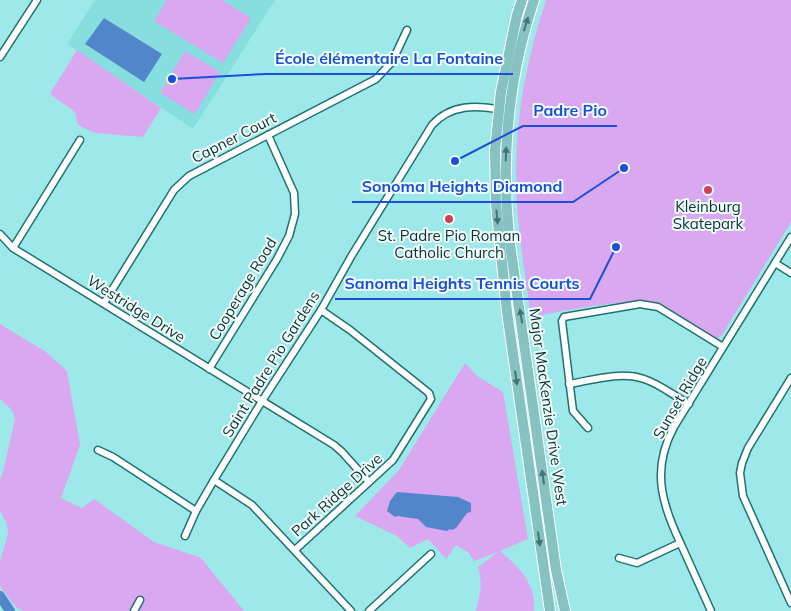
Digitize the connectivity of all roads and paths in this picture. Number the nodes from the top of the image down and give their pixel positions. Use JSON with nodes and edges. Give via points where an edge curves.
{"nodes":[{"id":1,"x":38,"y":0,"type":"edge"},
{"id":2,"x":522,"y":0,"type":"edge"},
{"id":3,"x":534,"y":0,"type":"edge"},
{"id":4,"x":407,"y":30,"type":"dead end"},
{"id":5,"x":2,"y":48,"type":"edge"},
{"id":6,"x":0,"y":57,"type":"edge"},
{"id":7,"x":504,"y":110,"type":"junction"},
{"id":8,"x":268,"y":135,"type":"junction"},
{"id":9,"x":80,"y":140,"type":"dead end"},
{"id":10,"x":0,"y":234,"type":"edge"},
{"id":11,"x":791,"y":237,"type":"edge"},
{"id":12,"x":13,"y":248,"type":"junction"},
{"id":13,"x":775,"y":263,"type":"junction"},
{"id":14,"x":791,"y":273,"type":"edge"},
{"id":15,"x":104,"y":303,"type":"junction"},
{"id":16,"x":321,"y":310,"type":"junction"},
{"id":17,"x":723,"y":347,"type":"junction"},
{"id":18,"x":209,"y":369,"type":"junction"},
{"id":19,"x":791,"y":378,"type":"edge"},
{"id":20,"x":570,"y":384,"type":"junction"},
{"id":21,"x":262,"y":400,"type":"junction"},
{"id":22,"x":688,"y":404,"type":"junction"},
{"id":23,"x":588,"y":428,"type":"dead end"},
{"id":24,"x":98,"y":450,"type":"dead end"},
{"id":25,"x":214,"y":480,"type":"junction"},
{"id":26,"x":369,"y":482,"type":"junction"},
{"id":27,"x":196,"y":511,"type":"junction"},
{"id":28,"x":185,"y":536,"type":"dead end"},
{"id":29,"x":680,"y":543,"type":"junction"},
{"id":30,"x":295,"y":550,"type":"junction"},
{"id":31,"x":431,"y":554,"type":"dead end"},
{"id":32,"x":618,"y":558,"type":"dead end"},
{"id":33,"x":140,"y":600,"type":"dead end"},
{"id":34,"x":791,"y":604,"type":"edge"},
{"id":35,"x":134,"y":611,"type":"edge"},
{"id":36,"x":351,"y":611,"type":"edge"},
{"id":37,"x":369,"y":611,"type":"edge"},
{"id":38,"x":550,"y":611,"type":"edge"},
{"id":39,"x":565,"y":611,"type":"edge"},
{"id":40,"x":711,"y":611,"type":"edge"}],
"edges":[{"from":1,"to":5,"type":"street"},
{"from":2,"to":7,"type":"main road","name":"Major MacKenzie Drive West","via":[[507,60]]},
{"from":7,"to":3,"type":"main road","name":"Major MacKenzie Drive West","one_way":true},
{"from":4,"to":8,"type":"street","name":"Capner Court","via":[[392,62],[376,79]]},
{"from":5,"to":6,"type":"street"},
{"from":7,"to":16,"type":"street","name":"Saint Padre Pio Gardens","via":[[466,107],[451,111],[435,121]]},
{"from":7,"to":38,"type":"main road","name":"Major MacKenzie Drive West","one_way":true,"via":[[495,167],[498,230]]},
{"from":39,"to":7,"type":"main road","name":"Major MacKenzie Drive West","one_way":true,"via":[[553,551],[509,238]]},
{"from":8,"to":15,"type":"street","name":"Capner Court","via":[[189,176],[174,190]]},
{"from":8,"to":18,"type":"street","name":"Cooperage Road","via":[[294,193],[295,214],[277,259]]},
{"from":9,"to":12,"type":"street"},
{"from":10,"to":12,"type":"street","name":"Westridge Drive"},
{"from":11,"to":13,"type":"street","name":"Sunset Ridge"},
{"from":12,"to":15,"type":"street","name":"Westridge Drive"},
{"from":13,"to":14,"type":"street"},
{"from":13,"to":17,"type":"street","name":"Sunset Ridge"},
{"from":15,"to":18,"type":"street","name":"Westridge Drive"},
{"from":16,"to":21,"type":"street","name":"Saint Padre Pio Gardens"},
{"from":16,"to":26,"type":"street","name":"Park Ridge Drive","via":[[431,398],[394,460]]},
{"from":17,"to":20,"type":"street","via":[[658,307],[640,304],[564,317]]},
{"from":17,"to":22,"type":"street","name":"Sunset Ridge"},
{"from":18,"to":21,"type":"street","name":"Westridge Drive"},
{"from":19,"to":34,"type":"street","via":[[745,455],[740,472],[743,496]]},
{"from":20,"to":22,"type":"street","via":[[623,376],[638,377],[651,381]]},
{"from":20,"to":23,"type":"street","via":[[573,411]]},
{"from":21,"to":25,"type":"street","name":"Saint Padre Pio Gardens"},
{"from":21,"to":26,"type":"street","name":"Westridge Drive","via":[[342,452]]},
{"from":22,"to":29,"type":"street","name":"Sunset Ridge","via":[[667,443],[661,475],[665,508]]},
{"from":24,"to":27,"type":"street"},
{"from":25,"to":27,"type":"street","name":"Saint Padre Pio Gardens"},
{"from":25,"to":30,"type":"street","via":[[252,505]]},
{"from":26,"to":30,"type":"street","name":"Park Ridge Drive"},
{"from":27,"to":28,"type":"street","name":"Saint Padre Pio Gardens"},
{"from":29,"to":32,"type":"street","via":[[637,563]]},
{"from":29,"to":40,"type":"street","name":"Sunset Ridge"},
{"from":30,"to":36,"type":"street"},
{"from":31,"to":37,"type":"street"},
{"from":33,"to":35,"type":"street"}]}
